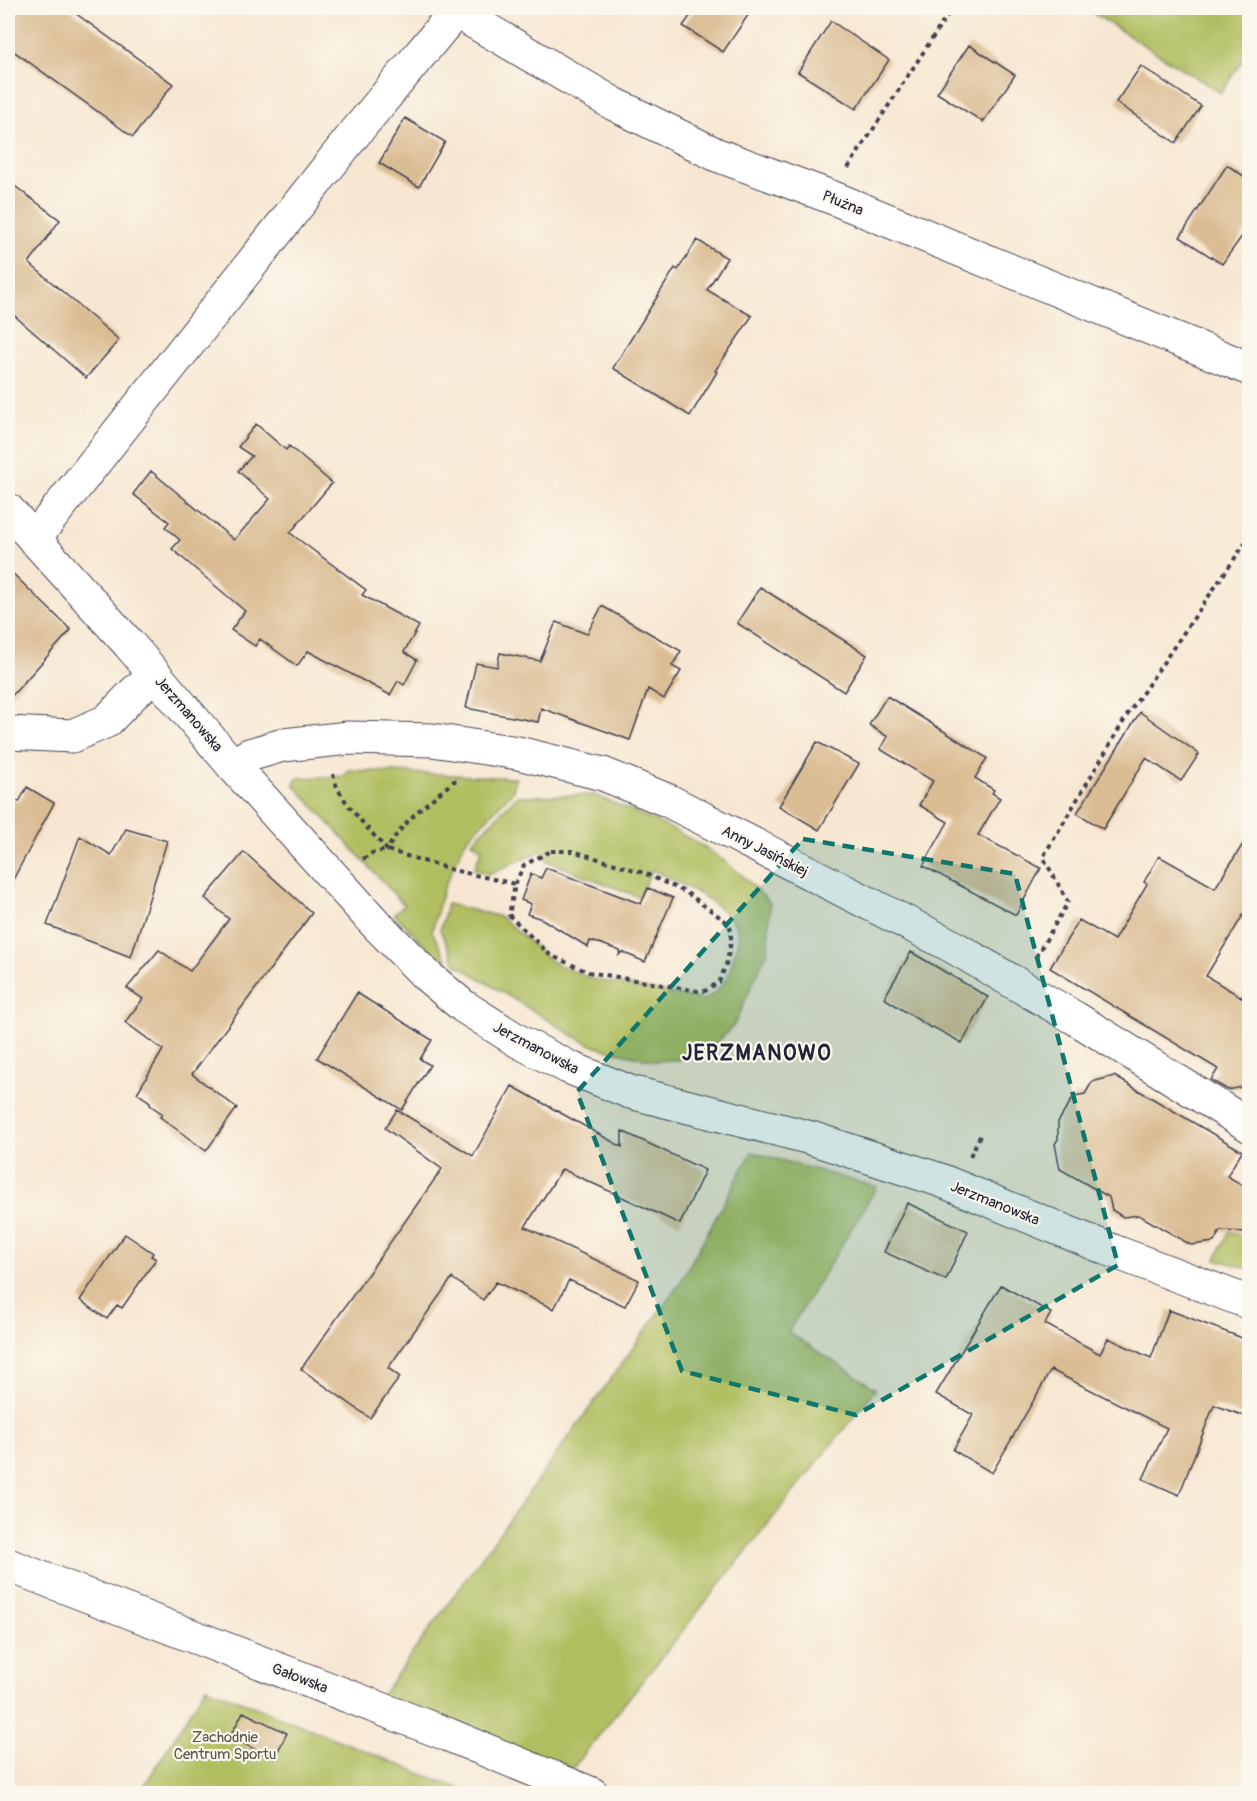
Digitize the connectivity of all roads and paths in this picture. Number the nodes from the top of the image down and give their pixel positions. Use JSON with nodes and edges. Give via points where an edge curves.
{"nodes":[{"id":1,"x":952,"y":8,"type":"edge"},
{"id":2,"x":453,"y":9,"type":"edge"},
{"id":3,"x":831,"y":197,"type":"junction"},
{"id":4,"x":1250,"y":369,"type":"edge"},
{"id":5,"x":8,"y":510,"type":"edge"},
{"id":6,"x":1250,"y":536,"type":"edge"},
{"id":7,"x":34,"y":538,"type":"junction"},
{"id":8,"x":155,"y":676,"type":"junction"},
{"id":9,"x":8,"y":733,"type":"edge"},
{"id":10,"x":234,"y":767,"type":"junction"},
{"id":11,"x":333,"y":772,"type":"dead end"},
{"id":12,"x":465,"y":781,"type":"dead end"},
{"id":13,"x":387,"y":850,"type":"junction"},
{"id":14,"x":357,"y":862,"type":"dead end"},
{"id":15,"x":515,"y":884,"type":"junction"},
{"id":16,"x":1033,"y":963,"type":"dead end"},
{"id":17,"x":1250,"y":1126,"type":"edge"},
{"id":18,"x":1250,"y":1303,"type":"edge"},
{"id":19,"x":8,"y":1565,"type":"edge"},
{"id":20,"x":592,"y":1794,"type":"edge"}],
"edges":[{"from":1,"to":3,"type":"path"},
{"from":2,"to":3,"type":"street","name":"Płużna","via":[[634,114],[717,155]]},
{"from":2,"to":7,"type":"street"},
{"from":3,"to":4,"type":"street","name":"Płużna"},
{"from":5,"to":7,"type":"street","name":"Jerzmanowska"},
{"from":6,"to":16,"type":"path","via":[[1128,714],[1043,856],[1068,902]]},
{"from":7,"to":8,"type":"street","name":"Jerzmanowska"},
{"from":8,"to":9,"type":"street","via":[[107,721],[72,736]]},
{"from":8,"to":10,"type":"street","name":"Jerzmanowska"},
{"from":10,"to":17,"type":"street","name":"Anny Jasińskiej","via":[[249,755],[283,745],[349,738],[432,740],[518,753],[603,774],[669,801],[950,945]]},
{"from":10,"to":18,"type":"street","name":"Jerzmanowska","via":[[425,975],[463,1006],[518,1041],[630,1092],[811,1138],[940,1180]]},
{"from":11,"to":13,"type":"path","via":[[335,785]]},
{"from":12,"to":13,"type":"path","via":[[454,781],[422,808],[396,833]]},
{"from":13,"to":14,"type":"path"},
{"from":13,"to":15,"type":"path"},
{"from":15,"to":15,"type":"path","via":[[524,865],[551,851],[573,851],[667,883],[728,923],[731,942],[719,982],[698,991],[588,972],[561,960],[509,915]]},
{"from":19,"to":20,"type":"street","name":"Gałowska"}]}
